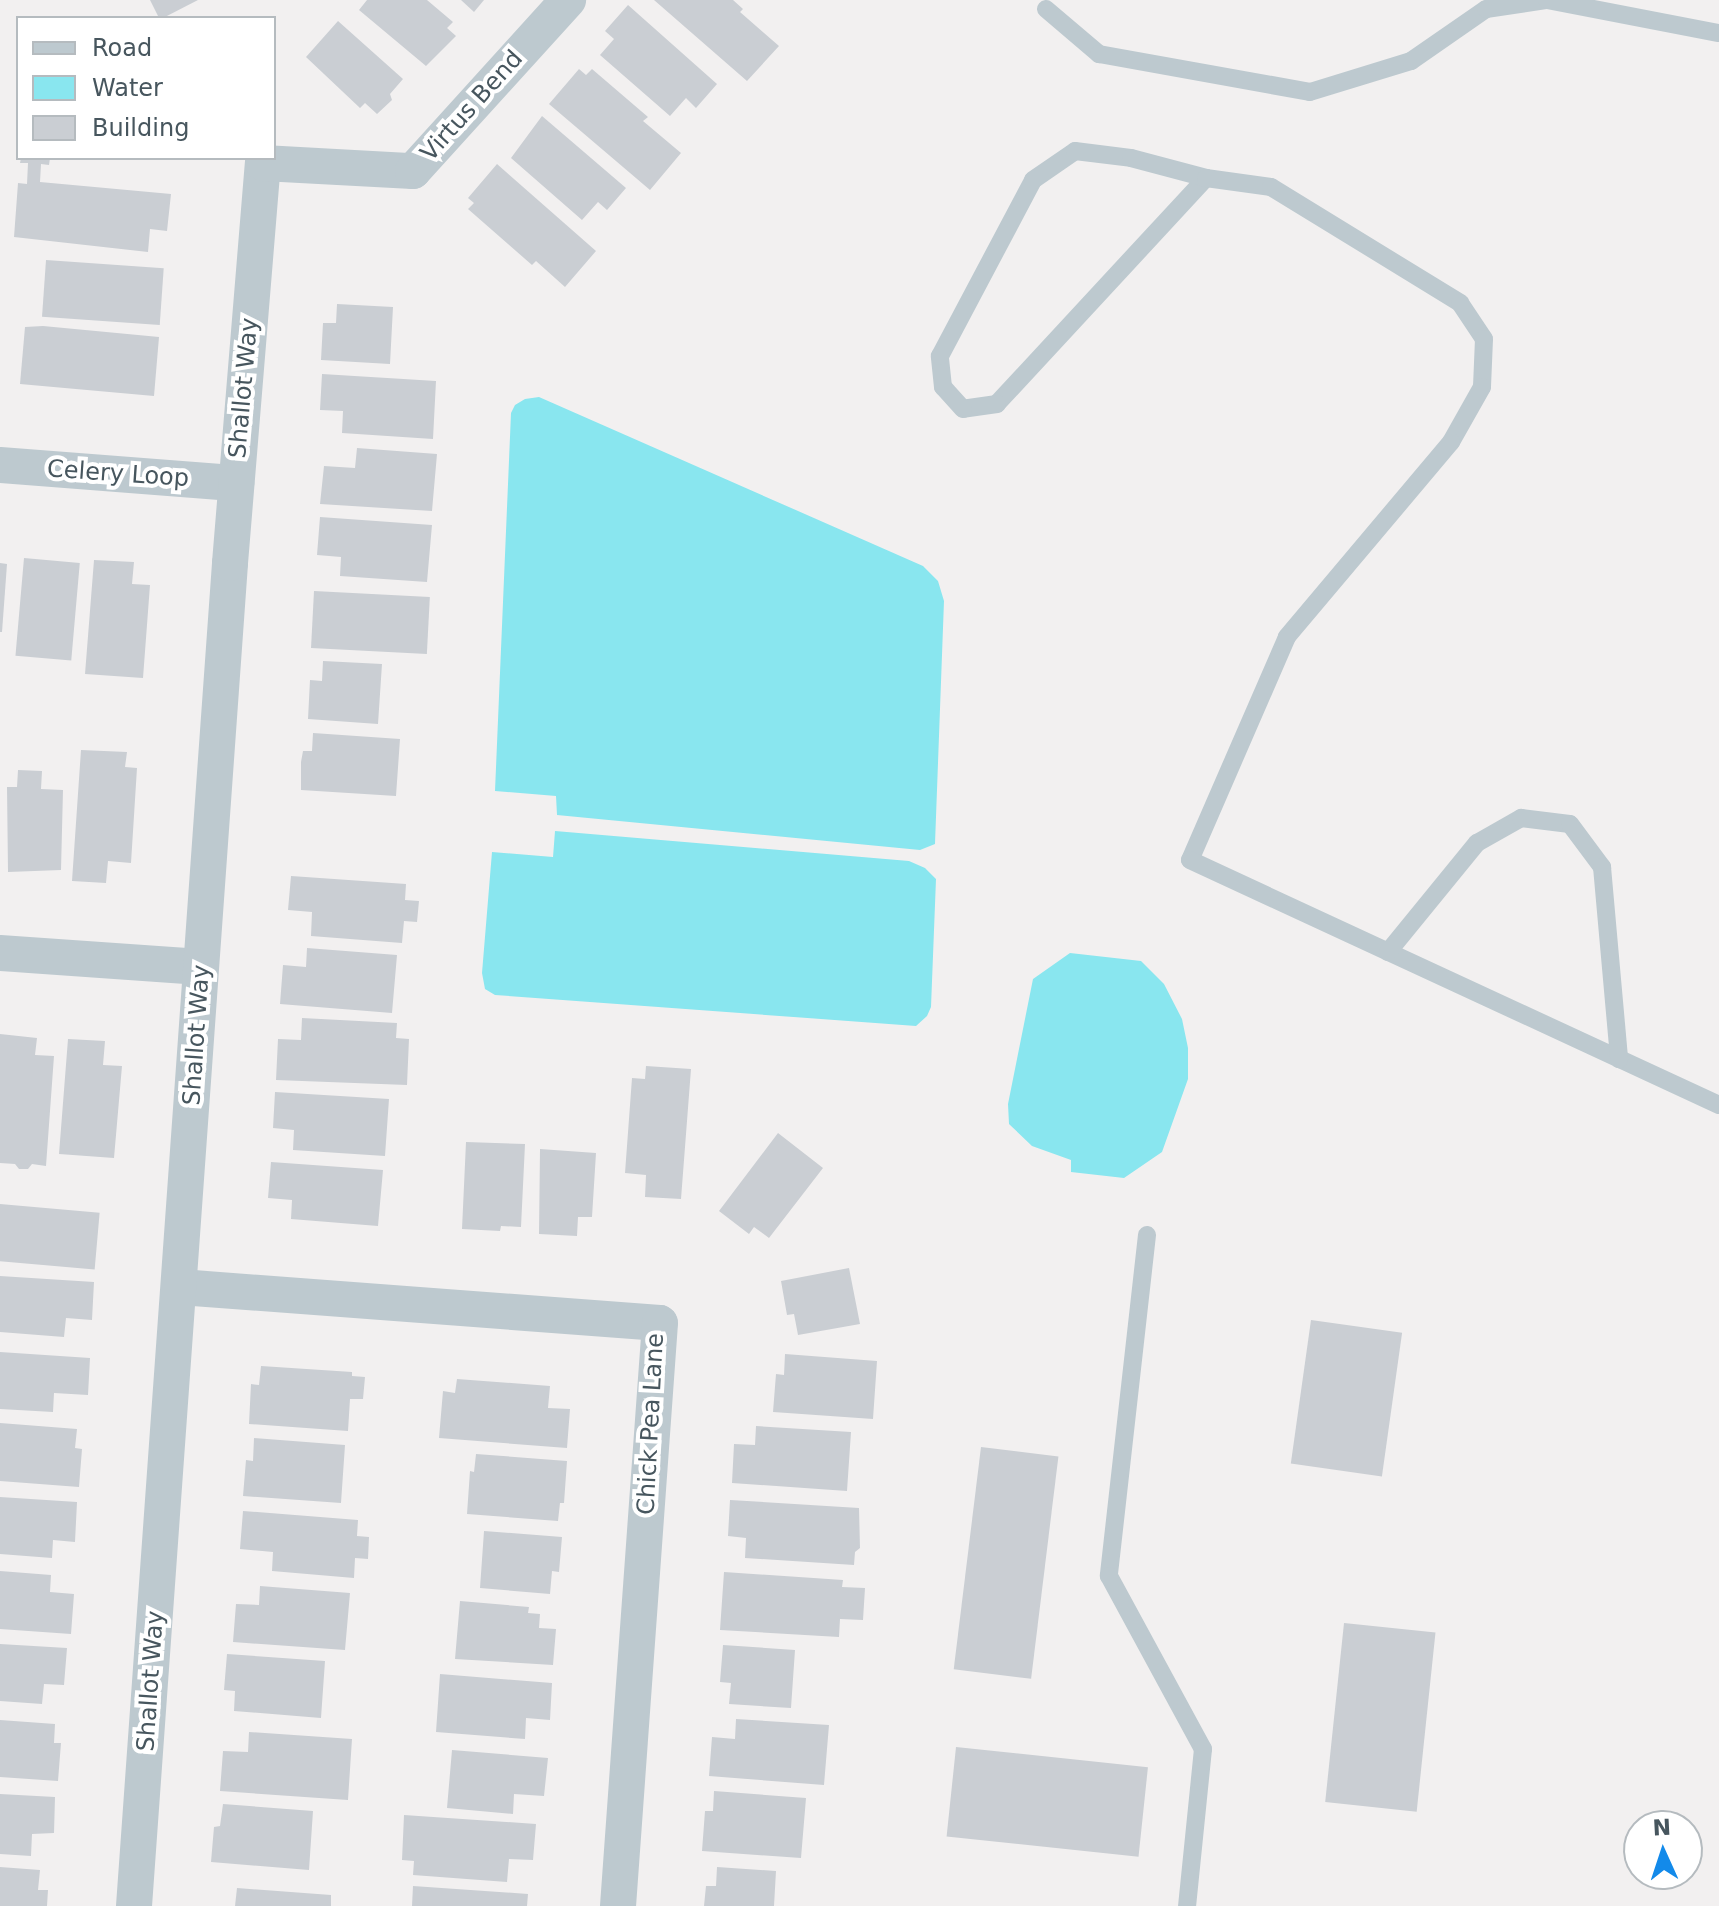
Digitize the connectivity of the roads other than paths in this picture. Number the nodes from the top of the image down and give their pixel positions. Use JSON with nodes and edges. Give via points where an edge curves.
{"nodes":[{"id":1,"x":568,"y":0,"type":"edge"},
{"id":2,"x":1046,"y":9,"type":"dead end"},
{"id":3,"x":1719,"y":33,"type":"edge"},
{"id":4,"x":263,"y":163,"type":"joint"},
{"id":5,"x":1206,"y":178,"type":"junction"},
{"id":6,"x":0,"y":465,"type":"edge"},
{"id":7,"x":236,"y":483,"type":"junction"},
{"id":8,"x":1388,"y":952,"type":"junction"},
{"id":9,"x":0,"y":953,"type":"edge"},
{"id":10,"x":201,"y":967,"type":"junction"},
{"id":11,"x":1619,"y":1059,"type":"junction"},
{"id":12,"x":1719,"y":1105,"type":"edge"},
{"id":13,"x":1147,"y":1235,"type":"dead end"},
{"id":14,"x":180,"y":1287,"type":"junction"},
{"id":15,"x":134,"y":1906,"type":"edge"},
{"id":16,"x":618,"y":1906,"type":"edge"},
{"id":17,"x":1187,"y":1906,"type":"edge"}],
"edges":[{"from":1,"to":4,"type":"street","name":"Virtus Bend","via":[[413,171]]},
{"from":2,"to":3,"type":"lane","via":[[1099,54],[1310,92],[1411,61],[1486,9],[1547,0]]},
{"from":4,"to":7,"type":"street","name":"Shallot Way"},
{"from":5,"to":5,"type":"lane","via":[[1131,158],[1075,151],[1033,180],[940,356],[943,387],[963,409],[997,404]]},
{"from":5,"to":8,"type":"lane","via":[[1271,187],[1460,303],[1484,339],[1482,387],[1451,442],[1287,637],[1190,860]]},
{"from":6,"to":7,"type":"street","name":"Celery Loop"},
{"from":7,"to":10,"type":"street","name":"Shallot Way"},
{"from":8,"to":11,"type":"lane"},
{"from":8,"to":11,"type":"lane","via":[[1477,843],[1521,818],[1570,824],[1602,867]]},
{"from":9,"to":10,"type":"street"},
{"from":10,"to":14,"type":"street","name":"Shallot Way"},
{"from":11,"to":12,"type":"lane"},
{"from":13,"to":17,"type":"lane","via":[[1109,1576],[1203,1749]]},
{"from":14,"to":15,"type":"street","name":"Shallot Way"},
{"from":14,"to":16,"type":"street","name":"Chick Pea Lane","via":[[660,1323]]}]}
